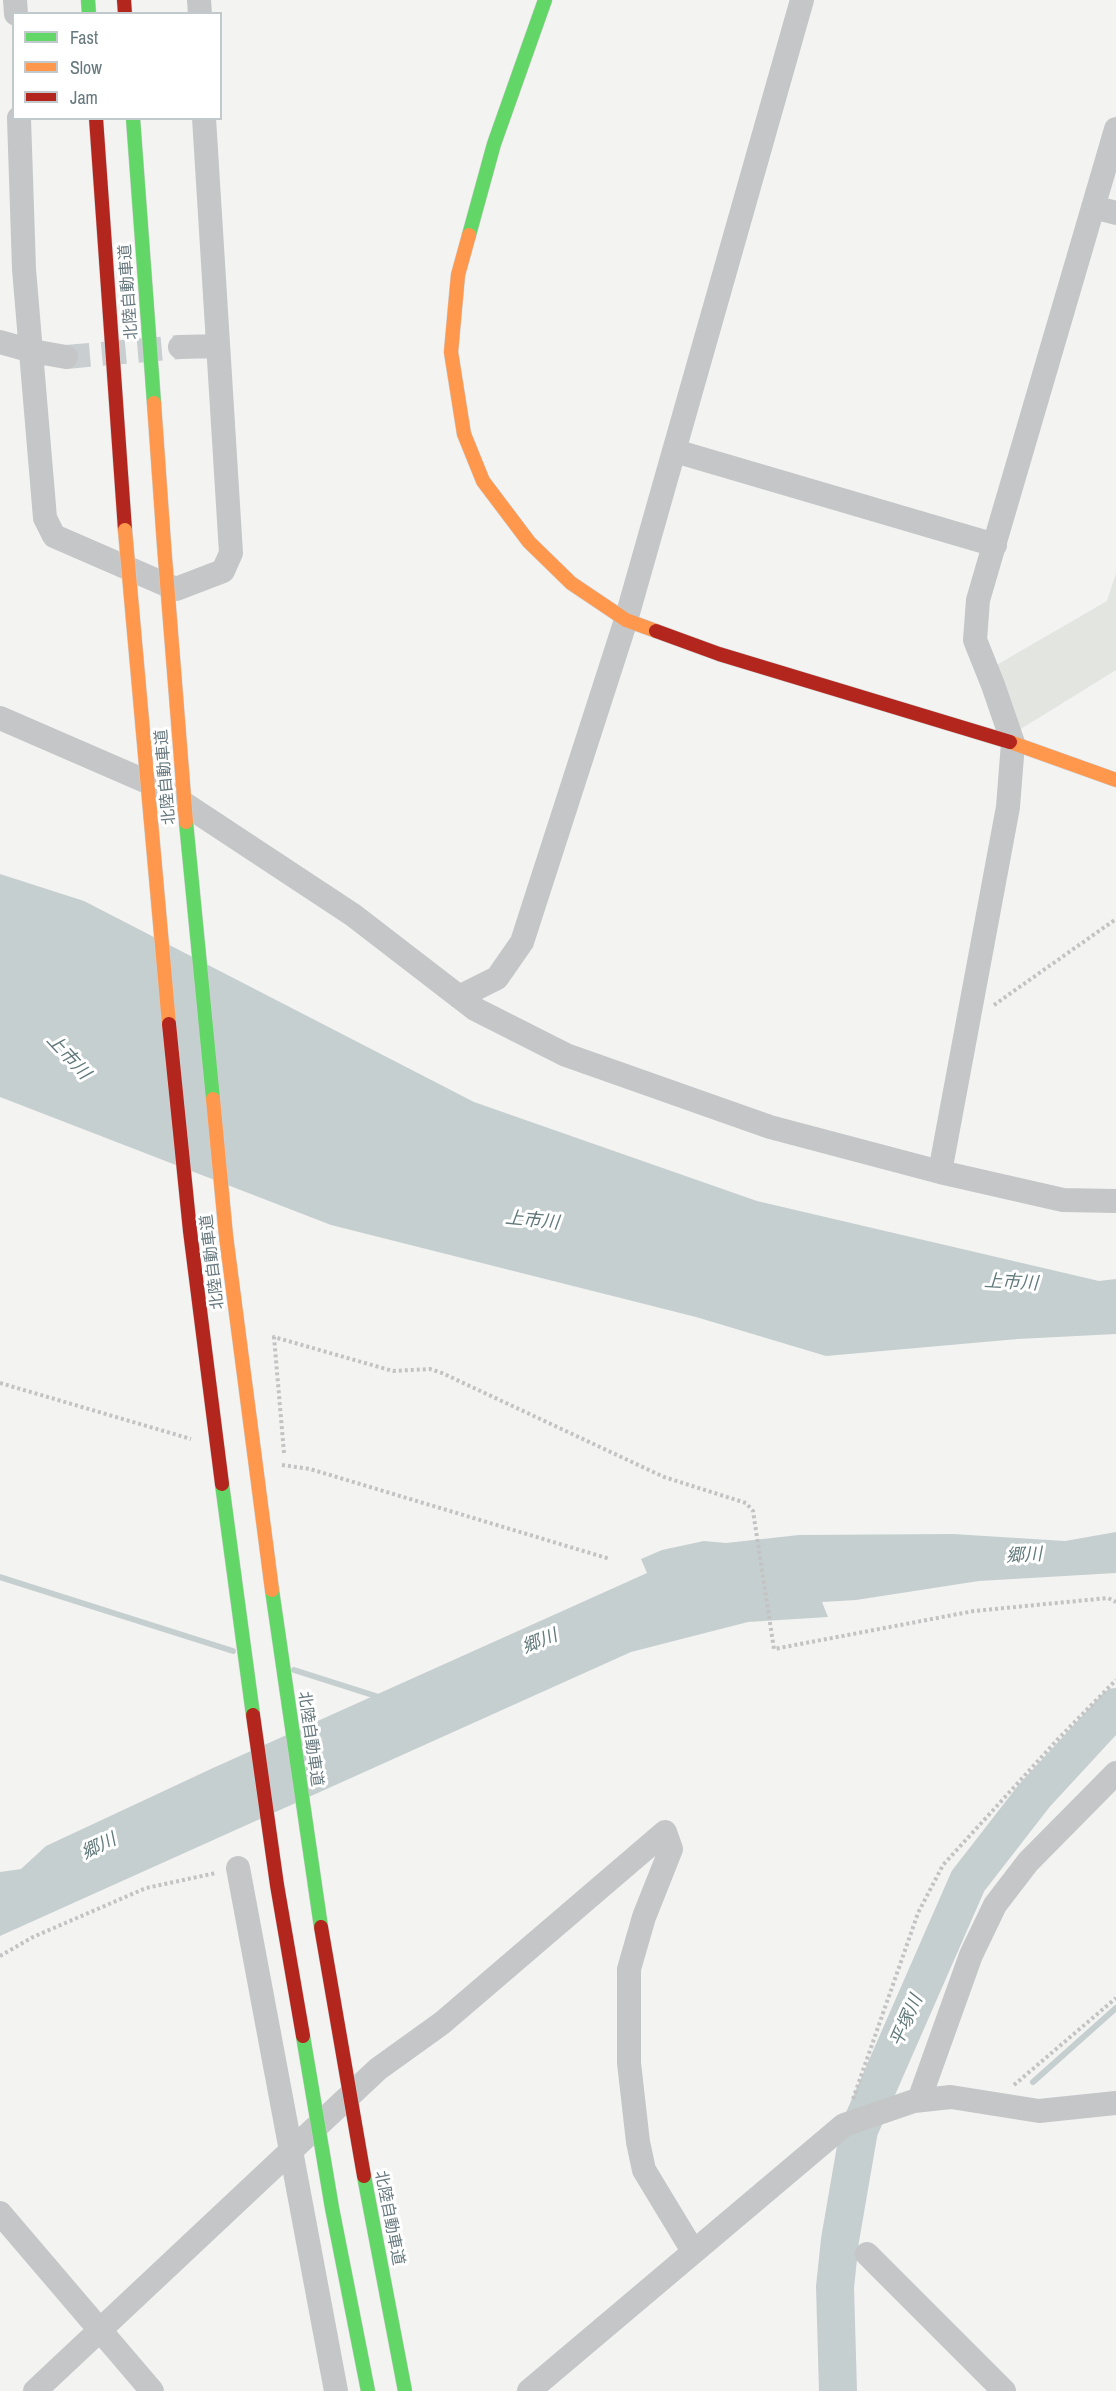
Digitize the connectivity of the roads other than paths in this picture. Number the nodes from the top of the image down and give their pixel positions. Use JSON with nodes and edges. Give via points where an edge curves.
{"nodes":[{"id":1,"x":545,"y":0,"type":"edge"},
{"id":2,"x":802,"y":0,"type":"edge"},
{"id":3,"x":19,"y":120,"type":"edge"},
{"id":4,"x":96,"y":120,"type":"edge"},
{"id":5,"x":133,"y":120,"type":"edge"},
{"id":6,"x":204,"y":120,"type":"edge"},
{"id":7,"x":1116,"y":129,"type":"edge"},
{"id":8,"x":1105,"y":210,"type":"edge"},
{"id":9,"x":0,"y":342,"type":"edge"},
{"id":10,"x":218,"y":346,"type":"junction"},
{"id":11,"x":180,"y":347,"type":"tunnel mouth"},
{"id":12,"x":32,"y":351,"type":"junction"},
{"id":13,"x":66,"y":357,"type":"tunnel mouth"},
{"id":14,"x":675,"y":451,"type":"junction"},
{"id":15,"x":994,"y":545,"type":"junction"},
{"id":16,"x":626,"y":620,"type":"junction"},
{"id":17,"x":0,"y":718,"type":"edge"},
{"id":18,"x":1013,"y":743,"type":"junction"},
{"id":19,"x":1116,"y":780,"type":"edge"},
{"id":20,"x":459,"y":997,"type":"junction"},
{"id":21,"x":940,"y":1172,"type":"junction"},
{"id":22,"x":1116,"y":1201,"type":"edge"},
{"id":23,"x":1116,"y":1773,"type":"edge"},
{"id":24,"x":238,"y":1868,"type":"road end"},
{"id":25,"x":914,"y":2102,"type":"junction"},
{"id":26,"x":1116,"y":2103,"type":"edge"},
{"id":27,"x":291,"y":2150,"type":"junction"},
{"id":28,"x":0,"y":2213,"type":"edge"},
{"id":29,"x":693,"y":2251,"type":"junction"},
{"id":30,"x":867,"y":2254,"type":"dead end"},
{"id":31,"x":100,"y":2330,"type":"junction"},
{"id":32,"x":35,"y":2391,"type":"edge"},
{"id":33,"x":152,"y":2391,"type":"edge"},
{"id":34,"x":336,"y":2391,"type":"edge"},
{"id":35,"x":368,"y":2391,"type":"edge"},
{"id":36,"x":405,"y":2391,"type":"edge"},
{"id":37,"x":529,"y":2391,"type":"edge"},
{"id":38,"x":1004,"y":2391,"type":"edge"}],
"edges":[{"from":1,"to":16,"type":"main road","via":[[494,144],[461,264],[451,352],[464,434],[483,481],[529,542],[571,583]]},
{"from":2,"to":14,"type":"street"},
{"from":3,"to":12,"type":"street","via":[[24,269]]},
{"from":4,"to":35,"type":"main road","name":"北陸自動車道","bridge":true,"via":[[125,530],[190,1231],[277,1885],[332,2208]]},
{"from":5,"to":36,"type":"main road","name":"北陸自動車道","bridge":true,"via":[[191,879],[226,1236],[313,1880]]},
{"from":6,"to":10,"type":"street"},
{"from":7,"to":8,"type":"street"},
{"from":8,"to":15,"type":"street"},
{"from":9,"to":12,"type":"street"},
{"from":10,"to":11,"type":"street"},
{"from":10,"to":12,"type":"street","via":[[231,553],[223,572],[176,589],[54,536],[45,518]]},
{"from":12,"to":13,"type":"street"},
{"from":14,"to":15,"type":"street"},
{"from":14,"to":16,"type":"street"},
{"from":15,"to":18,"type":"street","via":[[978,600],[975,640]]},
{"from":16,"to":18,"type":"main road","via":[[719,654]]},
{"from":16,"to":20,"type":"street","via":[[522,942],[497,978]]},
{"from":17,"to":20,"type":"street","via":[[159,787],[353,915]]},
{"from":18,"to":19,"type":"main road"},
{"from":18,"to":21,"type":"street","via":[[1008,807]]},
{"from":20,"to":21,"type":"street","via":[[474,1009],[566,1054],[770,1127]]},
{"from":21,"to":22,"type":"street","via":[[1063,1200]]},
{"from":23,"to":25,"type":"street","via":[[1028,1862],[995,1905],[971,1955]]},
{"from":24,"to":27,"type":"street"},
{"from":25,"to":26,"type":"street","via":[[951,2097],[1039,2111]]},
{"from":25,"to":29,"type":"street","via":[[844,2125]]},
{"from":27,"to":29,"type":"street","via":[[378,2069],[442,2022],[665,1833],[671,1849],[644,1917],[629,1969],[629,2063],[644,2170]]},
{"from":27,"to":31,"type":"street"},
{"from":27,"to":34,"type":"street"},
{"from":28,"to":31,"type":"street"},
{"from":29,"to":37,"type":"street"},
{"from":30,"to":38,"type":"street"},
{"from":31,"to":32,"type":"street"},
{"from":31,"to":33,"type":"street"}]}
